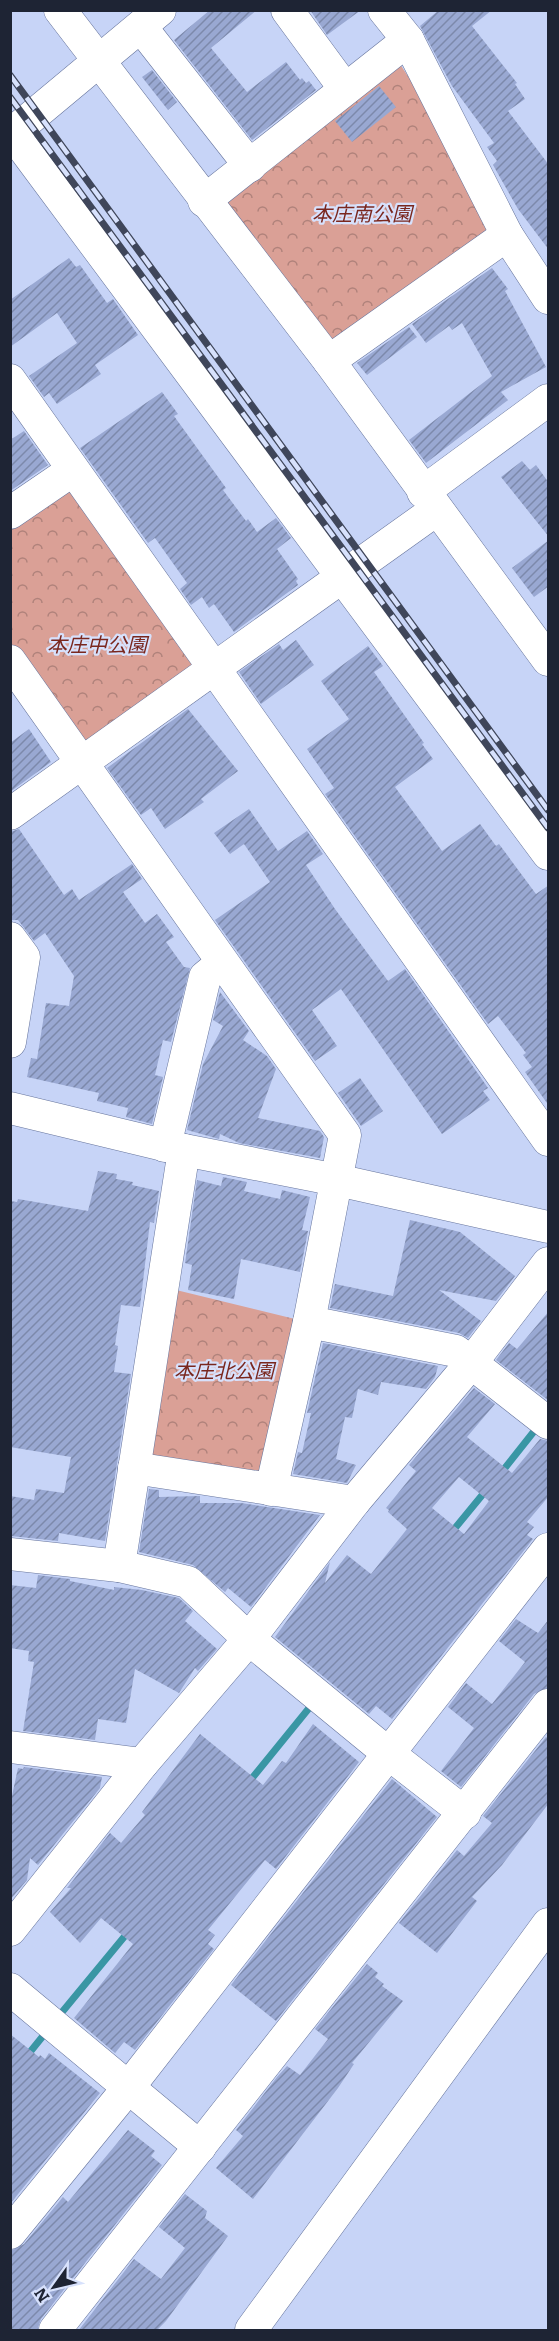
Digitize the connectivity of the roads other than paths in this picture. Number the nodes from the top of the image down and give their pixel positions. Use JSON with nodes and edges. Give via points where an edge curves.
{"nodes":[{"id":1,"x":60,"y":10,"type":"edge"},
{"id":2,"x":286,"y":10,"type":"edge"},
{"id":3,"x":384,"y":10,"type":"edge"},
{"id":4,"x":151,"y":19,"type":"edge"},
{"id":5,"x":408,"y":40,"type":"junction"},
{"id":6,"x":98,"y":61,"type":"junction"},
{"id":7,"x":345,"y":89,"type":"junction"},
{"id":8,"x":11,"y":133,"type":"edge"},
{"id":9,"x":250,"y":166,"type":"junction"},
{"id":10,"x":204,"y":201,"type":"junction"},
{"id":11,"x":507,"y":235,"type":"junction"},
{"id":12,"x":549,"y":298,"type":"edge"},
{"id":13,"x":329,"y":361,"type":"junction"},
{"id":14,"x":10,"y":380,"type":"edge"},
{"id":15,"x":549,"y":400,"type":"edge"},
{"id":16,"x":73,"y":470,"type":"junction"},
{"id":17,"x":430,"y":501,"type":"junction"},
{"id":18,"x":10,"y":513,"type":"edge"},
{"id":19,"x":341,"y":576,"type":"junction"},
{"id":20,"x":549,"y":660,"type":"edge"},
{"id":21,"x":10,"y":661,"type":"edge"},
{"id":22,"x":215,"y":670,"type":"junction"},
{"id":23,"x":83,"y":764,"type":"junction"},
{"id":24,"x":10,"y":814,"type":"edge"},
{"id":25,"x":549,"y":854,"type":"edge"},
{"id":26,"x":10,"y":938,"type":"edge"},
{"id":27,"x":222,"y":963,"type":"junction"},
{"id":28,"x":10,"y":1042,"type":"edge"},
{"id":29,"x":10,"y":1108,"type":"edge"},
{"id":30,"x":549,"y":1140,"type":"edge"},
{"id":31,"x":174,"y":1148,"type":"junction"},
{"id":32,"x":337,"y":1179,"type":"junction"},
{"id":33,"x":549,"y":1227,"type":"edge"},
{"id":34,"x":549,"y":1263,"type":"edge"},
{"id":35,"x":309,"y":1322,"type":"junction"},
{"id":36,"x":472,"y":1362,"type":"junction"},
{"id":37,"x":545,"y":1421,"type":"edge"},
{"id":38,"x":134,"y":1468,"type":"junction"},
{"id":39,"x":271,"y":1490,"type":"junction"},
{"id":40,"x":354,"y":1502,"type":"junction"},
{"id":41,"x":549,"y":1549,"type":"edge"},
{"id":42,"x":10,"y":1554,"type":"edge"},
{"id":43,"x":119,"y":1566,"type":"junction"},
{"id":44,"x":249,"y":1638,"type":"junction"},
{"id":45,"x":549,"y":1705,"type":"edge"},
{"id":46,"x":10,"y":1747,"type":"edge"},
{"id":47,"x":388,"y":1754,"type":"junction"},
{"id":48,"x":142,"y":1764,"type":"junction"},
{"id":49,"x":465,"y":1813,"type":"junction"},
{"id":50,"x":549,"y":1924,"type":"edge"},
{"id":51,"x":10,"y":1930,"type":"edge"},
{"id":52,"x":10,"y":1989,"type":"edge"},
{"id":53,"x":128,"y":2088,"type":"junction"},
{"id":54,"x":200,"y":2147,"type":"junction"},
{"id":55,"x":10,"y":2233,"type":"edge"},
{"id":56,"x":55,"y":2331,"type":"edge"},
{"id":57,"x":251,"y":2331,"type":"edge"}],
"edges":[{"from":1,"to":6,"type":"street"},
{"from":2,"to":7,"type":"street"},
{"from":3,"to":5,"type":"street"},
{"from":4,"to":6,"type":"street"},
{"from":4,"to":9,"type":"street"},
{"from":5,"to":7,"type":"street"},
{"from":5,"to":11,"type":"street"},
{"from":6,"to":8,"type":"street"},
{"from":6,"to":10,"type":"street"},
{"from":7,"to":9,"type":"street"},
{"from":8,"to":19,"type":"street"},
{"from":9,"to":10,"type":"street"},
{"from":10,"to":13,"type":"street"},
{"from":11,"to":12,"type":"street"},
{"from":11,"to":13,"type":"street"},
{"from":13,"to":17,"type":"street"},
{"from":14,"to":16,"type":"street"},
{"from":15,"to":17,"type":"street"},
{"from":16,"to":18,"type":"street"},
{"from":16,"to":22,"type":"street"},
{"from":17,"to":19,"type":"street"},
{"from":17,"to":20,"type":"street"},
{"from":19,"to":22,"type":"street"},
{"from":19,"to":25,"type":"street"},
{"from":21,"to":23,"type":"street"},
{"from":22,"to":23,"type":"street"},
{"from":22,"to":30,"type":"street"},
{"from":23,"to":24,"type":"street"},
{"from":23,"to":27,"type":"street"},
{"from":26,"to":28,"type":"street","via":[[24,957]]},
{"from":27,"to":31,"type":"street","via":[[204,977]]},
{"from":27,"to":32,"type":"street","via":[[345,1135]]},
{"from":29,"to":31,"type":"street"},
{"from":31,"to":32,"type":"street"},
{"from":31,"to":38,"type":"street"},
{"from":32,"to":33,"type":"street"},
{"from":32,"to":35,"type":"street"},
{"from":34,"to":36,"type":"street"},
{"from":35,"to":36,"type":"street","via":[[456,1351]]},
{"from":35,"to":39,"type":"street"},
{"from":36,"to":37,"type":"street"},
{"from":36,"to":40,"type":"street"},
{"from":38,"to":39,"type":"street"},
{"from":38,"to":43,"type":"street"},
{"from":39,"to":40,"type":"street"},
{"from":40,"to":44,"type":"street"},
{"from":41,"to":47,"type":"street"},
{"from":42,"to":43,"type":"street"},
{"from":43,"to":44,"type":"street","via":[[188,1582]]},
{"from":44,"to":47,"type":"street"},
{"from":44,"to":48,"type":"street"},
{"from":45,"to":49,"type":"street"},
{"from":46,"to":48,"type":"street"},
{"from":47,"to":49,"type":"street"},
{"from":47,"to":53,"type":"street"},
{"from":48,"to":51,"type":"street"},
{"from":49,"to":54,"type":"street"},
{"from":50,"to":57,"type":"street"},
{"from":52,"to":53,"type":"street"},
{"from":53,"to":54,"type":"street"},
{"from":53,"to":55,"type":"street"},
{"from":54,"to":56,"type":"street"}]}
